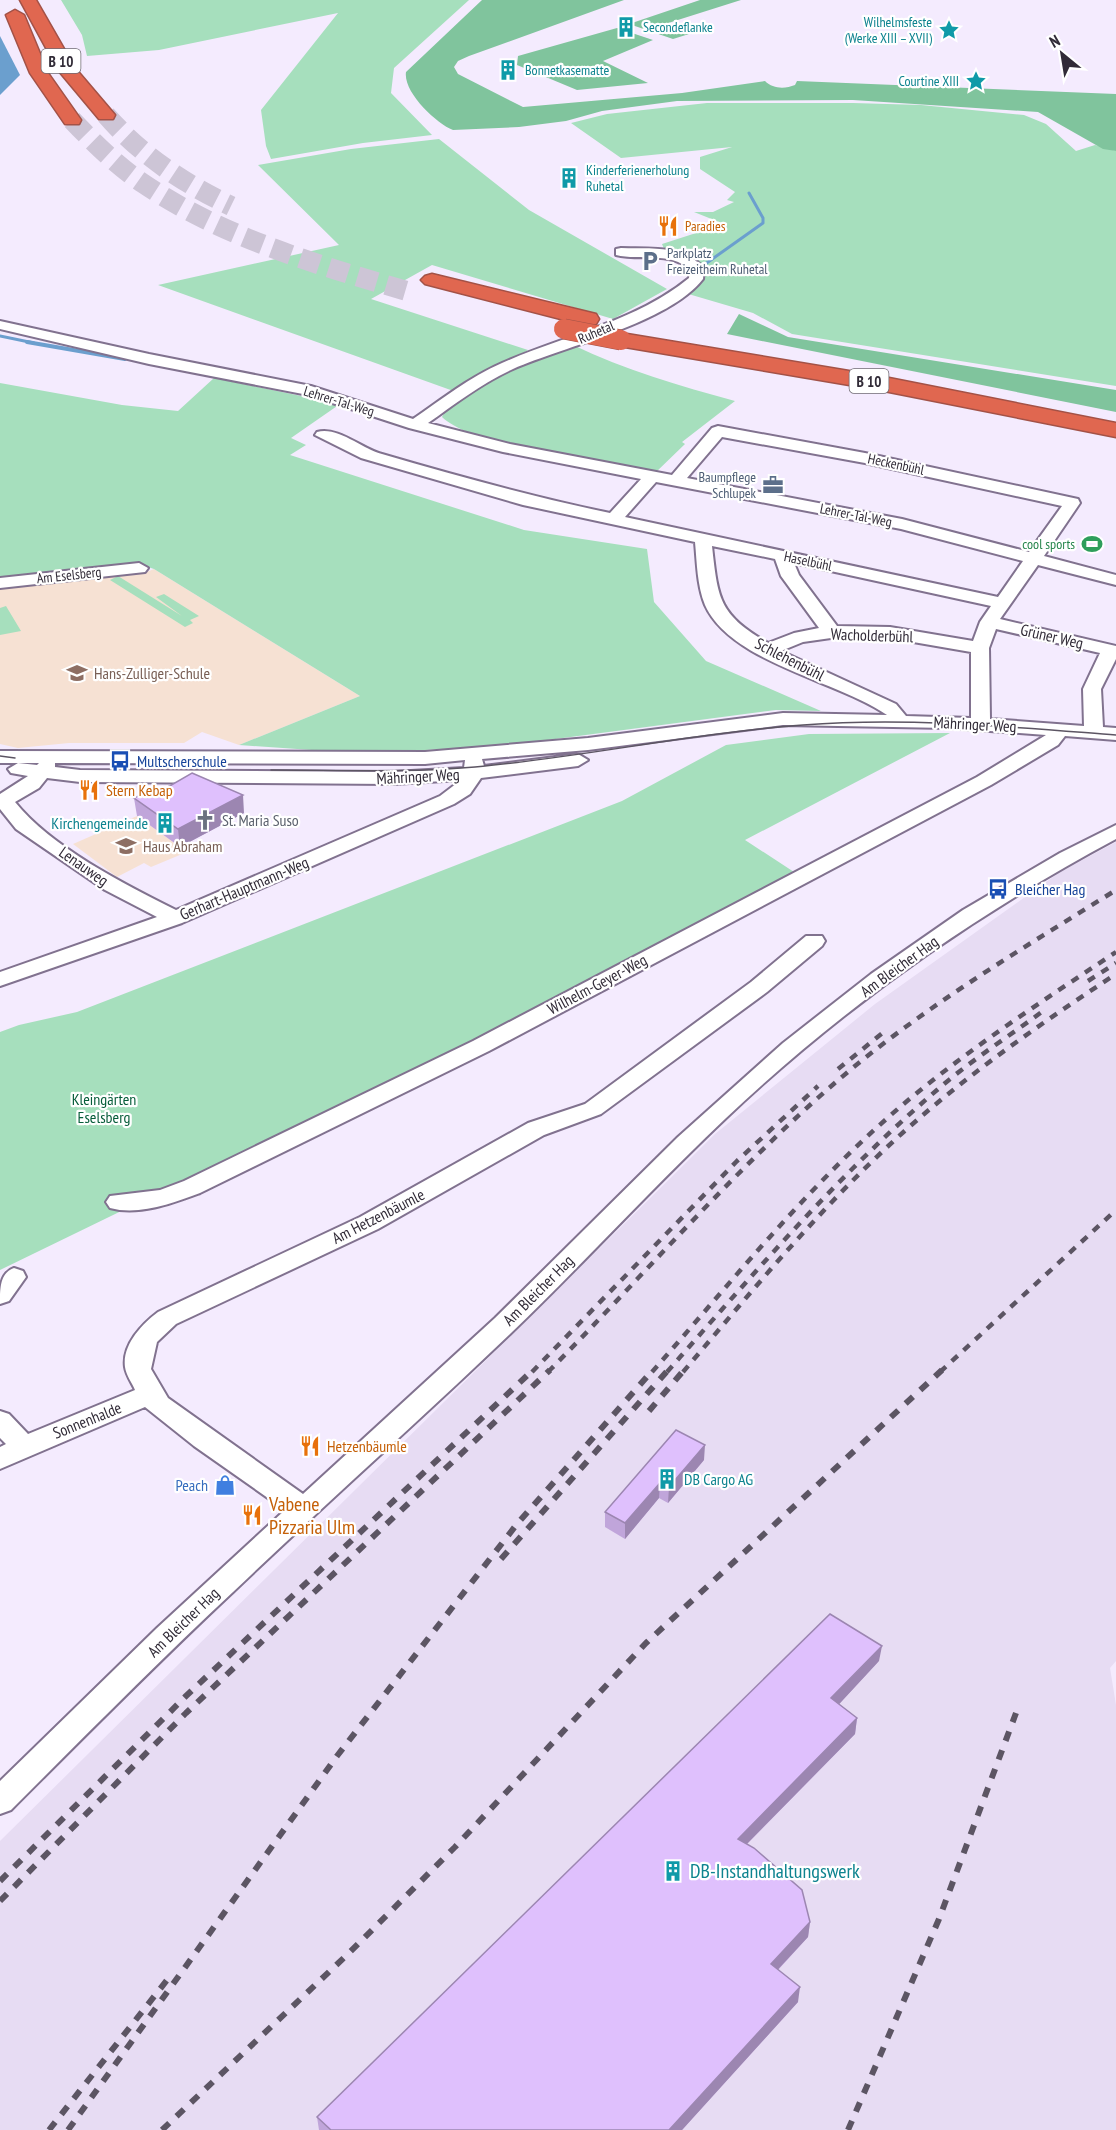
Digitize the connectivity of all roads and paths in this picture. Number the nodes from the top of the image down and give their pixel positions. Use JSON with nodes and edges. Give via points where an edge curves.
{"nodes":[{"id":1,"x":8,"y":0,"type":"edge"},
{"id":2,"x":28,"y":0,"type":"edge"},
{"id":3,"x":106,"y":115,"type":"tunnel mouth"},
{"id":4,"x":72,"y":120,"type":"tunnel mouth"},
{"id":5,"x":621,"y":252,"type":"dead end"},
{"id":6,"x":0,"y":325,"type":"edge"},
{"id":7,"x":630,"y":334,"type":"junction"},
{"id":8,"x":1116,"y":419,"type":"edge"},
{"id":9,"x":414,"y":425,"type":"junction"},
{"id":10,"x":1116,"y":430,"type":"edge"},
{"id":11,"x":323,"y":435,"type":"dead end"},
{"id":12,"x":652,"y":477,"type":"junction"},
{"id":13,"x":677,"y":480,"type":"junction"},
{"id":14,"x":614,"y":519,"type":"junction"},
{"id":15,"x":703,"y":538,"type":"junction"},
{"id":16,"x":782,"y":555,"type":"junction"},
{"id":17,"x":1034,"y":558,"type":"junction"},
{"id":18,"x":139,"y":568,"type":"dead end"},
{"id":19,"x":1116,"y":580,"type":"edge"},
{"id":20,"x":0,"y":583,"type":"edge"},
{"id":21,"x":1001,"y":603,"type":"junction"},
{"id":22,"x":989,"y":622,"type":"junction"},
{"id":23,"x":831,"y":631,"type":"junction"},
{"id":24,"x":980,"y":648,"type":"junction"},
{"id":25,"x":1114,"y":650,"type":"edge"},
{"id":26,"x":766,"y":651,"type":"junction"},
{"id":27,"x":897,"y":720,"type":"junction"},
{"id":28,"x":981,"y":724,"type":"junction"},
{"id":29,"x":1057,"y":729,"type":"junction"},
{"id":30,"x":1094,"y":732,"type":"junction"},
{"id":31,"x":1116,"y":734,"type":"edge"},
{"id":32,"x":0,"y":757,"type":"edge"},
{"id":33,"x":0,"y":764,"type":"edge"},
{"id":34,"x":474,"y":764,"type":"junction"},
{"id":35,"x":47,"y":765,"type":"junction"},
{"id":36,"x":2,"y":801,"type":"edge"},
{"id":37,"x":1116,"y":831,"type":"edge"},
{"id":38,"x":175,"y":918,"type":"junction"},
{"id":39,"x":814,"y":941,"type":"dead end"},
{"id":40,"x":0,"y":980,"type":"edge"},
{"id":41,"x":118,"y":1202,"type":"dead end"},
{"id":42,"x":150,"y":1394,"type":"junction"},
{"id":43,"x":0,"y":1421,"type":"edge"},
{"id":44,"x":24,"y":1446,"type":"junction"},
{"id":45,"x":0,"y":1459,"type":"edge"},
{"id":46,"x":306,"y":1510,"type":"junction"},
{"id":47,"x":0,"y":1801,"type":"edge"}],
"edges":[{"from":1,"to":4,"type":"highway","number":"B 10","via":[[39,73]]},
{"from":2,"to":3,"type":"highway","number":"B 10","via":[[67,70]]},
{"from":5,"to":9,"type":"street","name":"Ruhetal","via":[[682,257],[697,269],[696,279],[678,294],[643,312],[479,380]]},
{"from":6,"to":9,"type":"street","name":"Lehrer-Tal-Weg","via":[[311,391]]},
{"from":7,"to":7,"type":"highway","number":"B 10","bridge":true,"via":[[588,319],[426,287],[564,329]]},
{"from":7,"to":8,"type":"highway","number":"B 10","via":[[876,371]]},
{"from":7,"to":10,"type":"highway","number":"B 10"},
{"from":9,"to":12,"type":"street","name":"Lehrer-Tal-Weg","via":[[509,449]]},
{"from":11,"to":14,"type":"street","name":"Haselbühl","via":[[377,458],[529,501]]},
{"from":12,"to":13,"type":"street","name":"Lehrer-Tal-Weg"},
{"from":12,"to":14,"type":"street"},
{"from":13,"to":17,"type":"street","name":"Lehrer-Tal-Weg","via":[[902,524]]},
{"from":13,"to":17,"type":"street","name":"Heckenbühl","via":[[718,431],[866,458],[1072,503]]},
{"from":14,"to":15,"type":"street","name":"Haselbühl"},
{"from":15,"to":16,"type":"street","name":"Haselbühl"},
{"from":15,"to":26,"type":"street","name":"Schlehenbühl","via":[[710,595],[718,613]]},
{"from":16,"to":21,"type":"street","name":"Haselbühl"},
{"from":16,"to":23,"type":"street","via":[[790,576]]},
{"from":17,"to":19,"type":"street","name":"Lehrer-Tal-Weg"},
{"from":17,"to":21,"type":"street"},
{"from":18,"to":20,"type":"street","name":"Am Eselsberg"},
{"from":21,"to":22,"type":"street"},
{"from":22,"to":24,"type":"street"},
{"from":22,"to":25,"type":"street","name":"Grüner Weg"},
{"from":23,"to":24,"type":"street","name":"Wacholderbühl","via":[[915,636]]},
{"from":23,"to":26,"type":"street","name":"Wacholderbühl","via":[[798,637]]},
{"from":24,"to":28,"type":"street"},
{"from":25,"to":30,"type":"street","via":[[1092,689]]},
{"from":26,"to":27,"type":"street","name":"Schlehenbühl","via":[[889,708],[896,713]]},
{"from":27,"to":28,"type":"street","name":"Mähringer Weg"},
{"from":27,"to":34,"type":"street","name":"Mähringer Weg","via":[[835,722],[792,731]]},
{"from":28,"to":29,"type":"street","name":"Mähringer Weg"},
{"from":29,"to":30,"type":"street","name":"Mähringer Weg"},
{"from":29,"to":41,"type":"street","name":"Wilhelm-Geyer-Weg","via":[[1051,741],[984,781],[466,1053],[192,1187],[162,1198]]},
{"from":30,"to":31,"type":"street","name":"Mähringer Weg"},
{"from":32,"to":35,"type":"street","name":"Mähringer Weg"},
{"from":33,"to":35,"type":"street","name":"Mähringer Weg"},
{"from":34,"to":35,"type":"street","name":"Mähringer Weg","via":[[368,778],[88,776]]},
{"from":34,"to":38,"type":"street","name":"Gerhart-Hauptmann-Weg","via":[[465,788],[447,800]]},
{"from":35,"to":36,"type":"street","via":[[32,784]]},
{"from":36,"to":38,"type":"street","name":"Lenauweg","via":[[23,825],[112,886]]},
{"from":37,"to":46,"type":"street","name":"Am Bleicher Hag","via":[[1020,883],[919,951],[751,1082],[505,1323]]},
{"from":38,"to":40,"type":"street","name":"Gerhart-Hauptmann-Weg"},
{"from":39,"to":42,"type":"street","name":"Am Hetzenbäumle","via":[[759,987],[593,1109],[536,1129],[369,1223],[167,1318],[145,1339],[140,1351],[138,1369]]},
{"from":42,"to":44,"type":"street","name":"Sonnenhalde"},
{"from":42,"to":46,"type":"street","name":"Am Hetzenbäumle","via":[[196,1433]]},
{"from":43,"to":44,"type":"street"},
{"from":44,"to":45,"type":"street","name":"Sonnenhalde"},
{"from":46,"to":47,"type":"street","name":"Am Bleicher Hag","via":[[170,1634]]}]}
